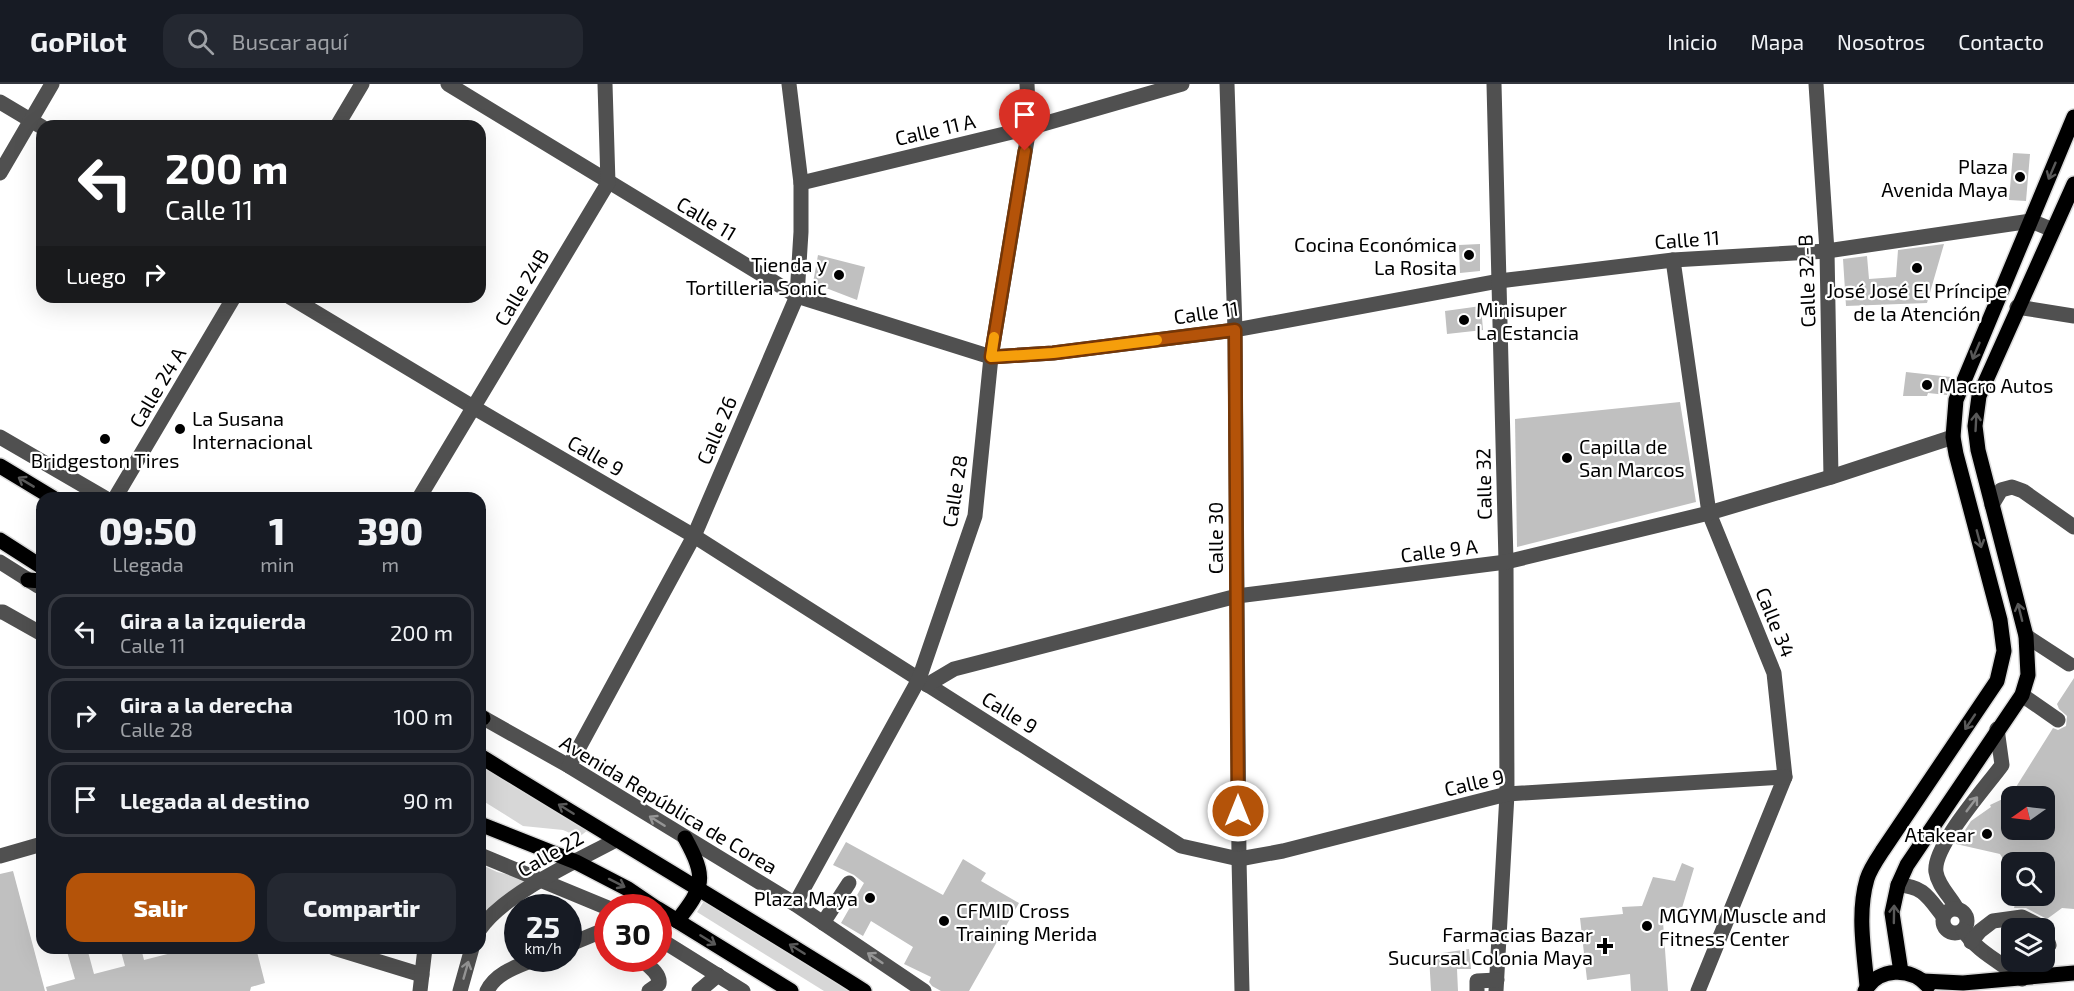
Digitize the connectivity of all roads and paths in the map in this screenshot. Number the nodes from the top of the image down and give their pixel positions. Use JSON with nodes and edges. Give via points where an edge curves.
{"nodes":[{"id":1,"x":52,"y":84,"type":"edge"},
{"id":2,"x":362,"y":84,"type":"edge"},
{"id":3,"x":448,"y":84,"type":"edge"},
{"id":4,"x":605,"y":84,"type":"edge"},
{"id":5,"x":789,"y":84,"type":"edge"},
{"id":6,"x":1027,"y":84,"type":"edge"},
{"id":7,"x":1182,"y":84,"type":"edge"},
{"id":8,"x":1227,"y":84,"type":"edge"},
{"id":9,"x":1494,"y":84,"type":"edge"},
{"id":10,"x":1816,"y":84,"type":"edge"},
{"id":11,"x":0,"y":102,"type":"edge"},
{"id":12,"x":2074,"y":117,"type":"edge"},
{"id":13,"x":38,"y":120,"type":"edge"},
{"id":14,"x":341,"y":120,"type":"edge"},
{"id":15,"x":36,"y":122,"type":"edge"},
{"id":16,"x":36,"y":124,"type":"edge"},
{"id":17,"x":1029,"y":129,"type":"junction"},
{"id":18,"x":0,"y":173,"type":"edge"},
{"id":19,"x":608,"y":183,"type":"junction"},
{"id":20,"x":801,"y":183,"type":"junction"},
{"id":21,"x":2073,"y":187,"type":"edge"},
{"id":22,"x":2031,"y":221,"type":"junction"},
{"id":23,"x":2053,"y":230,"type":"junction"},
{"id":24,"x":1827,"y":251,"type":"junction"},
{"id":25,"x":1673,"y":260,"type":"junction"},
{"id":26,"x":1499,"y":281,"type":"junction"},
{"id":27,"x":797,"y":296,"type":"junction"},
{"id":28,"x":230,"y":303,"type":"edge"},
{"id":29,"x":300,"y":303,"type":"edge"},
{"id":30,"x":2017,"y":307,"type":"junction"},
{"id":31,"x":2074,"y":316,"type":"edge"},
{"id":32,"x":1235,"y":330,"type":"junction"},
{"id":33,"x":991,"y":357,"type":"junction"},
{"id":34,"x":473,"y":407,"type":"junction"},
{"id":35,"x":0,"y":436,"type":"edge"},
{"id":36,"x":1953,"y":437,"type":"junction"},
{"id":37,"x":0,"y":466,"type":"edge"},
{"id":38,"x":1831,"y":477,"type":"junction"},
{"id":39,"x":43,"y":492,"type":"edge"},
{"id":40,"x":95,"y":492,"type":"edge"},
{"id":41,"x":119,"y":492,"type":"edge"},
{"id":42,"x":423,"y":492,"type":"edge"},
{"id":43,"x":1992,"y":505,"type":"junction"},
{"id":44,"x":1709,"y":513,"type":"junction"},
{"id":45,"x":2074,"y":527,"type":"edge"},
{"id":46,"x":694,"y":536,"type":"junction"},
{"id":47,"x":0,"y":540,"type":"edge"},
{"id":48,"x":0,"y":562,"type":"edge"},
{"id":49,"x":1506,"y":562,"type":"junction"},
{"id":50,"x":36,"y":563,"type":"edge"},
{"id":51,"x":35,"y":580,"type":"edge"},
{"id":52,"x":1237,"y":596,"type":"junction"},
{"id":53,"x":0,"y":612,"type":"edge"},
{"id":54,"x":36,"y":631,"type":"edge"},
{"id":55,"x":2026,"y":636,"type":"junction"},
{"id":56,"x":2069,"y":664,"type":"dead end"},
{"id":57,"x":923,"y":682,"type":"junction"},
{"id":58,"x":2022,"y":695,"type":"junction"},
{"id":59,"x":2058,"y":720,"type":"dead end"},
{"id":60,"x":486,"y":721,"type":"edge"},
{"id":61,"x":1997,"y":729,"type":"junction"},
{"id":62,"x":486,"y":760,"type":"edge"},
{"id":63,"x":569,"y":766,"type":"junction"},
{"id":64,"x":1785,"y":777,"type":"junction"},
{"id":65,"x":1507,"y":794,"type":"junction"},
{"id":66,"x":486,"y":826,"type":"edge"},
{"id":67,"x":685,"y":838,"type":"junction"},
{"id":68,"x":616,"y":840,"type":"junction"},
{"id":69,"x":36,"y":846,"type":"edge"},
{"id":70,"x":0,"y":856,"type":"edge"},
{"id":71,"x":486,"y":857,"type":"edge"},
{"id":72,"x":1239,"y":859,"type":"junction"},
{"id":73,"x":576,"y":862,"type":"junction"},
{"id":74,"x":543,"y":880,"type":"junction"},
{"id":75,"x":849,"y":883,"type":"dead end"},
{"id":76,"x":1898,"y":885,"type":"junction"},
{"id":77,"x":699,"y":888,"type":"junction"},
{"id":78,"x":636,"y":894,"type":"edge"},
{"id":79,"x":594,"y":902,"type":"edge"},
{"id":80,"x":795,"y":904,"type":"junction"},
{"id":81,"x":1950,"y":912,"type":"junction"},
{"id":82,"x":672,"y":918,"type":"edge"},
{"id":83,"x":486,"y":919,"type":"edge"},
{"id":84,"x":2001,"y":920,"type":"edge"},
{"id":85,"x":677,"y":921,"type":"junction"},
{"id":86,"x":823,"y":923,"type":"junction"},
{"id":87,"x":1967,"y":936,"type":"junction"},
{"id":88,"x":672,"y":947,"type":"edge"},
{"id":89,"x":372,"y":954,"type":"edge"},
{"id":90,"x":424,"y":954,"type":"edge"},
{"id":91,"x":470,"y":954,"type":"edge"},
{"id":92,"x":506,"y":972,"type":"edge"},
{"id":93,"x":654,"y":972,"type":"edge"},
{"id":94,"x":1901,"y":972,"type":"junction"},
{"id":95,"x":2027,"y":972,"type":"edge"},
{"id":96,"x":2074,"y":972,"type":"edge"},
{"id":97,"x":422,"y":975,"type":"junction"},
{"id":98,"x":718,"y":975,"type":"junction"},
{"id":99,"x":2022,"y":979,"type":"junction"},
{"id":100,"x":1497,"y":986,"type":"edge"},
{"id":101,"x":1928,"y":986,"type":"edge"},
{"id":102,"x":1866,"y":989,"type":"edge"},
{"id":103,"x":738,"y":990,"type":"edge"},
{"id":104,"x":420,"y":991,"type":"edge"},
{"id":105,"x":460,"y":991,"type":"edge"},
{"id":106,"x":487,"y":991,"type":"edge"},
{"id":107,"x":649,"y":991,"type":"edge"},
{"id":108,"x":699,"y":991,"type":"edge"},
{"id":109,"x":791,"y":991,"type":"edge"},
{"id":110,"x":864,"y":991,"type":"edge"},
{"id":111,"x":924,"y":991,"type":"edge"},
{"id":112,"x":1242,"y":991,"type":"edge"},
{"id":113,"x":1477,"y":991,"type":"edge"},
{"id":114,"x":1698,"y":991,"type":"edge"}],
"edges":[{"from":1,"to":13,"type":"street"},
{"from":2,"to":14,"type":"street"},
{"from":3,"to":19,"type":"street","name":"Calle 11"},
{"from":4,"to":19,"type":"street"},
{"from":5,"to":20,"type":"street","name":"Calle 26"},
{"from":6,"to":17,"type":"street","name":"Calle 28"},
{"from":7,"to":17,"type":"street","name":"Calle 11 A"},
{"from":8,"to":32,"type":"street","name":"Calle 30"},
{"from":9,"to":26,"type":"street","name":"Calle 32"},
{"from":10,"to":24,"type":"street","name":"Calle 32-B"},
{"from":11,"to":15,"type":"street"},
{"from":12,"to":22,"type":"main road","one_way":true},
{"from":16,"to":18,"type":"street"},
{"from":17,"to":20,"type":"street","name":"Calle 11 A"},
{"from":17,"to":33,"type":"street","name":"Calle 28"},
{"from":19,"to":27,"type":"street","name":"Calle 11"},
{"from":19,"to":34,"type":"street","name":"Calle 24B"},
{"from":20,"to":27,"type":"street","name":"Calle 26"},
{"from":21,"to":23,"type":"main road"},
{"from":22,"to":23,"type":"street"},
{"from":22,"to":24,"type":"street","name":"Calle 11"},
{"from":22,"to":36,"type":"main road","one_way":true,"via":[[1956,400]]},
{"from":23,"to":30,"type":"main road"},
{"from":24,"to":25,"type":"street","name":"Calle 11"},
{"from":24,"to":38,"type":"street","name":"Calle 32-B"},
{"from":25,"to":26,"type":"street","name":"Calle 11"},
{"from":25,"to":44,"type":"street","name":"Calle 34"},
{"from":26,"to":32,"type":"street","name":"Calle 11"},
{"from":26,"to":49,"type":"street","name":"Calle 32"},
{"from":27,"to":33,"type":"street","name":"Calle 11"},
{"from":27,"to":46,"type":"street","name":"Calle 26"},
{"from":28,"to":41,"type":"street","name":"Calle 24 A"},
{"from":29,"to":34,"type":"street","name":"Calle 9"},
{"from":30,"to":31,"type":"street"},
{"from":43,"to":30,"type":"main road","one_way":true,"via":[[1975,426],[1979,396]]},
{"from":32,"to":33,"type":"street","name":"Calle 11"},
{"from":32,"to":52,"type":"street","name":"Calle 30"},
{"from":33,"to":57,"type":"street","name":"Calle 28","via":[[975,516]]},
{"from":34,"to":42,"type":"street","name":"Calle 24B"},
{"from":34,"to":46,"type":"street","name":"Calle 9"},
{"from":35,"to":40,"type":"street"},
{"from":36,"to":38,"type":"street","name":"Calle 9 A"},
{"from":36,"to":102,"type":"main road","one_way":true,"via":[[2000,620],[2004,651],[1997,681],[1882,850],[1868,877],[1862,911]]},
{"from":39,"to":37,"type":"main road","one_way":true},
{"from":38,"to":44,"type":"street","name":"Calle 9 A"},
{"from":43,"to":45,"type":"street","via":[[2001,490],[2024,491]]},
{"from":55,"to":43,"type":"main road","one_way":true},
{"from":44,"to":49,"type":"street","name":"Calle 9 A"},
{"from":44,"to":64,"type":"street","name":"Calle 34","via":[[1774,673]]},
{"from":46,"to":57,"type":"street","name":"Calle 9"},
{"from":46,"to":63,"type":"street","name":"Calle 26"},
{"from":47,"to":50,"type":"main road"},
{"from":48,"to":51,"type":"street"},
{"from":49,"to":52,"type":"street","name":"Calle 9 A"},
{"from":49,"to":65,"type":"street","name":"Calle 32"},
{"from":52,"to":57,"type":"street","name":"Calle 9 A","via":[[954,669]]},
{"from":52,"to":72,"type":"street","name":"Calle 30"},
{"from":53,"to":54,"type":"street"},
{"from":55,"to":56,"type":"street"},
{"from":55,"to":58,"type":"main road","via":[[2028,675]]},
{"from":57,"to":72,"type":"street","name":"Calle 9","via":[[1181,846]]},
{"from":57,"to":80,"type":"street","name":"Calle 28"},
{"from":58,"to":59,"type":"street"},
{"from":58,"to":61,"type":"main road"},
{"from":60,"to":63,"type":"street","name":"Avenida República de Corea"},
{"from":61,"to":76,"type":"main road","via":[[1907,865]]},
{"from":81,"to":61,"type":"street","one_way":true,"via":[[1952,899],[1936,872],[1939,852],[2002,765]]},
{"from":68,"to":62,"type":"main road","one_way":true},
{"from":67,"to":63,"type":"street","name":"Avenida República de Corea","one_way":true},
{"from":64,"to":65,"type":"street","name":"Calle 9"},
{"from":64,"to":114,"type":"street","name":"Calle 34"},
{"from":65,"to":72,"type":"street","name":"Calle 9"},
{"from":65,"to":100,"type":"street","name":"Calle 32"},
{"from":66,"to":73,"type":"main road"},
{"from":67,"to":77,"type":"main road","via":[[697,859]]},
{"from":67,"to":80,"type":"street","name":"Avenida República de Corea"},
{"from":68,"to":73,"type":"street","name":"Calle 22"},
{"from":68,"to":77,"type":"main road"},
{"from":69,"to":70,"type":"street"},
{"from":71,"to":74,"type":"street"},
{"from":72,"to":112,"type":"street","name":"Calle 30"},
{"from":73,"to":74,"type":"street","name":"Calle 22"},
{"from":73,"to":78,"type":"main road","one_way":true},
{"from":74,"to":79,"type":"street"},
{"from":74,"to":83,"type":"street","name":"Calle 22"},
{"from":75,"to":86,"type":"street"},
{"from":76,"to":81,"type":"street","via":[[1922,890]]},
{"from":94,"to":76,"type":"main road","one_way":true,"via":[[1892,913]]},
{"from":77,"to":85,"type":"main road"},
{"from":110,"to":77,"type":"main road","one_way":true},
{"from":80,"to":86,"type":"street","name":"Avenida República de Corea"},
{"from":81,"to":87,"type":"street","via":[[1965,915]]},
{"from":82,"to":85,"type":"main road"},
{"from":84,"to":87,"type":"street"},
{"from":85,"to":109,"type":"main road","one_way":true},
{"from":111,"to":86,"type":"street","name":"Avenida República de Corea","one_way":true},
{"from":87,"to":99,"type":"street"},
{"from":88,"to":98,"type":"street"},
{"from":89,"to":97,"type":"street"},
{"from":90,"to":97,"type":"street"},
{"from":105,"to":91,"type":"street","one_way":true},
{"from":92,"to":106,"type":"street","via":[[493,980]]},
{"from":93,"to":107,"type":"street","via":[[659,984]]},
{"from":94,"to":101,"type":"main road"},
{"from":94,"to":102,"type":"main road","via":[[1882,975]]},
{"from":95,"to":99,"type":"street"},
{"from":96,"to":99,"type":"main road"},
{"from":97,"to":104,"type":"street"},
{"from":98,"to":103,"type":"street"},
{"from":98,"to":108,"type":"street"},
{"from":99,"to":101,"type":"main road"},
{"from":100,"to":113,"type":"street","via":[[1477,981]]}]}
